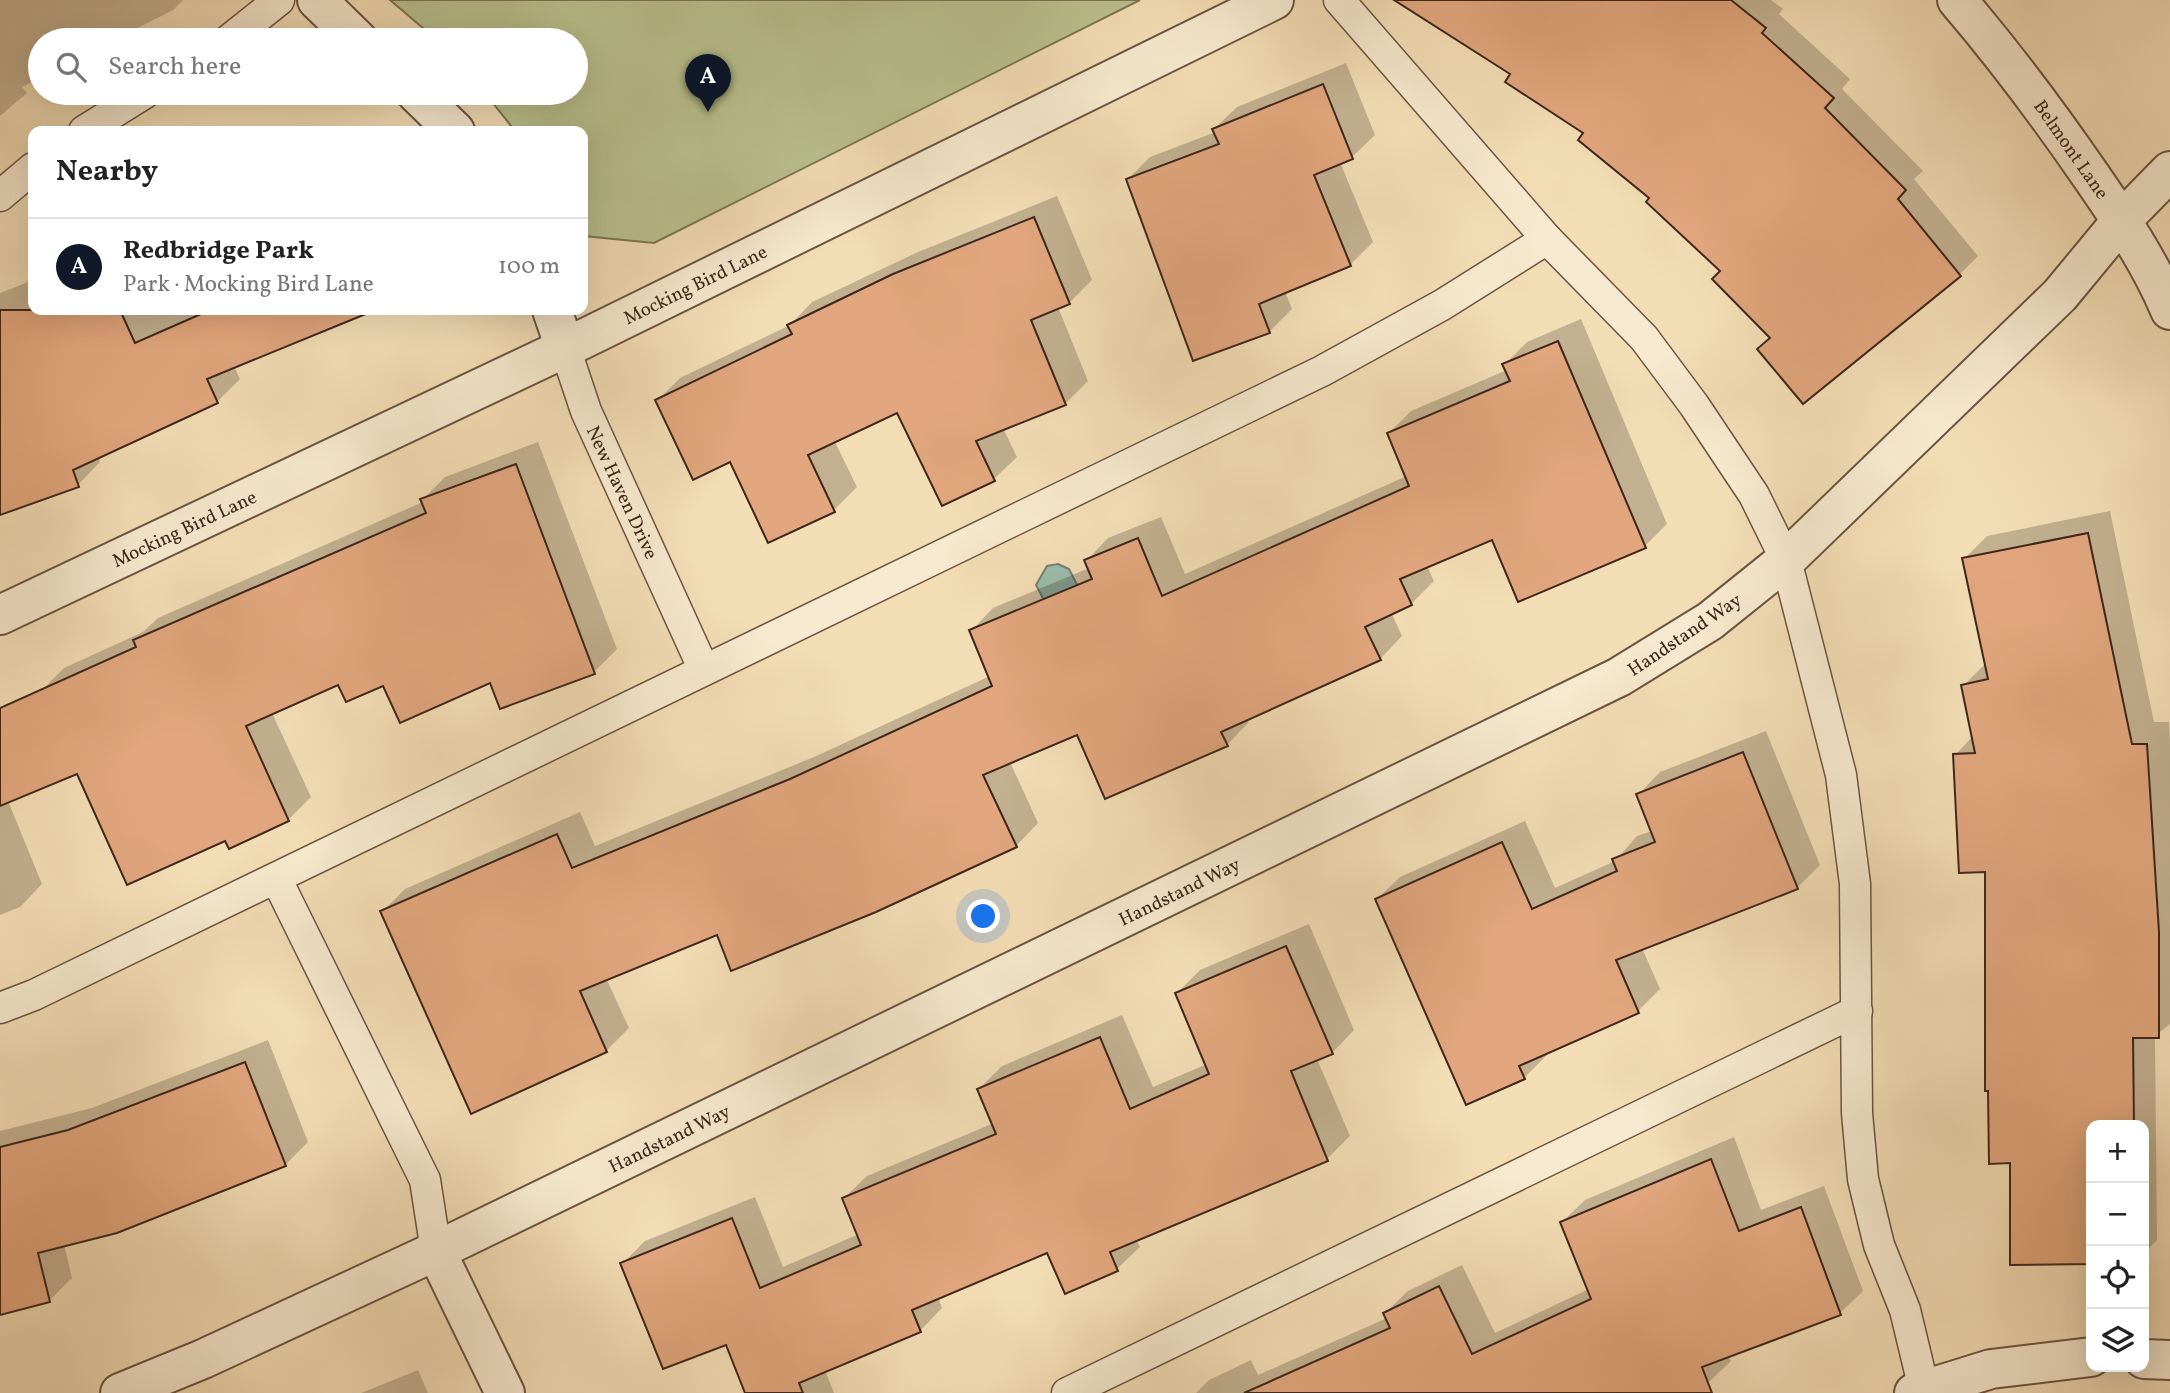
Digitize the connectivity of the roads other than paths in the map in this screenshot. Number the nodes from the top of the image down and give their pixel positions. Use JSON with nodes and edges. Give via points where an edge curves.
{"nodes":[{"id":1,"x":279,"y":0,"type":"edge"},
{"id":2,"x":317,"y":0,"type":"edge"},
{"id":3,"x":1274,"y":0,"type":"edge"},
{"id":4,"x":1339,"y":0,"type":"edge"},
{"id":5,"x":1956,"y":0,"type":"edge"},
{"id":6,"x":244,"y":28,"type":"edge"},
{"id":7,"x":346,"y":28,"type":"edge"},
{"id":8,"x":126,"y":105,"type":"edge"},
{"id":9,"x":428,"y":105,"type":"edge"},
{"id":10,"x":92,"y":126,"type":"edge"},
{"id":11,"x":450,"y":126,"type":"edge"},
{"id":12,"x":2170,"y":171,"type":"edge"},
{"id":13,"x":28,"y":172,"type":"edge"},
{"id":14,"x":0,"y":196,"type":"edge"},
{"id":15,"x":2122,"y":220,"type":"junction"},
{"id":16,"x":1547,"y":239,"type":"junction"},
{"id":17,"x":2170,"y":310,"type":"edge"},
{"id":18,"x":554,"y":315,"type":"edge"},
{"id":19,"x":565,"y":348,"type":"junction"},
{"id":20,"x":1786,"y":560,"type":"junction"},
{"id":21,"x":0,"y":615,"type":"edge"},
{"id":22,"x":704,"y":670,"type":"junction"},
{"id":23,"x":277,"y":880,"type":"junction"},
{"id":24,"x":0,"y":1008,"type":"edge"},
{"id":25,"x":1857,"y":1011,"type":"junction"},
{"id":26,"x":436,"y":1251,"type":"junction"},
{"id":27,"x":2086,"y":1358,"type":"edge"},
{"id":28,"x":2149,"y":1359,"type":"edge"},
{"id":29,"x":2170,"y":1360,"type":"edge"},
{"id":30,"x":1919,"y":1391,"type":"edge"},
{"id":31,"x":120,"y":1393,"type":"edge"},
{"id":32,"x":505,"y":1393,"type":"edge"},
{"id":33,"x":1067,"y":1393,"type":"edge"}],
"edges":[{"from":1,"to":6,"type":"lane"},
{"from":2,"to":7,"type":"street"},
{"from":3,"to":19,"type":"street","name":"Mocking Bird Lane"},
{"from":4,"to":16,"type":"lane"},
{"from":5,"to":15,"type":"street","name":"Belmont Lane","via":[[2000,50]]},
{"from":8,"to":10,"type":"lane"},
{"from":9,"to":11,"type":"street"},
{"from":12,"to":15,"type":"street","name":"Handstand Way"},
{"from":13,"to":14,"type":"lane"},
{"from":15,"to":17,"type":"street","name":"Belmont Lane"},
{"from":15,"to":20,"type":"street","name":"Handstand Way","via":[[2060,295]]},
{"from":16,"to":20,"type":"lane","via":[[1644,338],[1694,405],[1755,495]]},
{"from":16,"to":22,"type":"lane","via":[[1442,305],[1322,371]]},
{"from":18,"to":19,"type":"street","name":"New Haven Drive"},
{"from":19,"to":21,"type":"street","name":"Mocking Bird Lane"},
{"from":19,"to":22,"type":"lane","name":"New Haven Drive","via":[[586,411]]},
{"from":20,"to":25,"type":"lane","via":[[1841,775],[1855,884]]},
{"from":20,"to":26,"type":"street","name":"Handstand Way","via":[[1710,621],[1619,677]]},
{"from":22,"to":23,"type":"lane"},
{"from":23,"to":24,"type":"lane"},
{"from":23,"to":26,"type":"lane","via":[[425,1180]]},
{"from":25,"to":30,"type":"lane","via":[[1857,1113],[1863,1179],[1879,1245],[1905,1310]]},
{"from":25,"to":33,"type":"lane"},
{"from":26,"to":31,"type":"street","name":"Handstand Way"},
{"from":26,"to":32,"type":"street"},
{"from":27,"to":30,"type":"street","via":[[1991,1368]]},
{"from":28,"to":29,"type":"street"}]}
